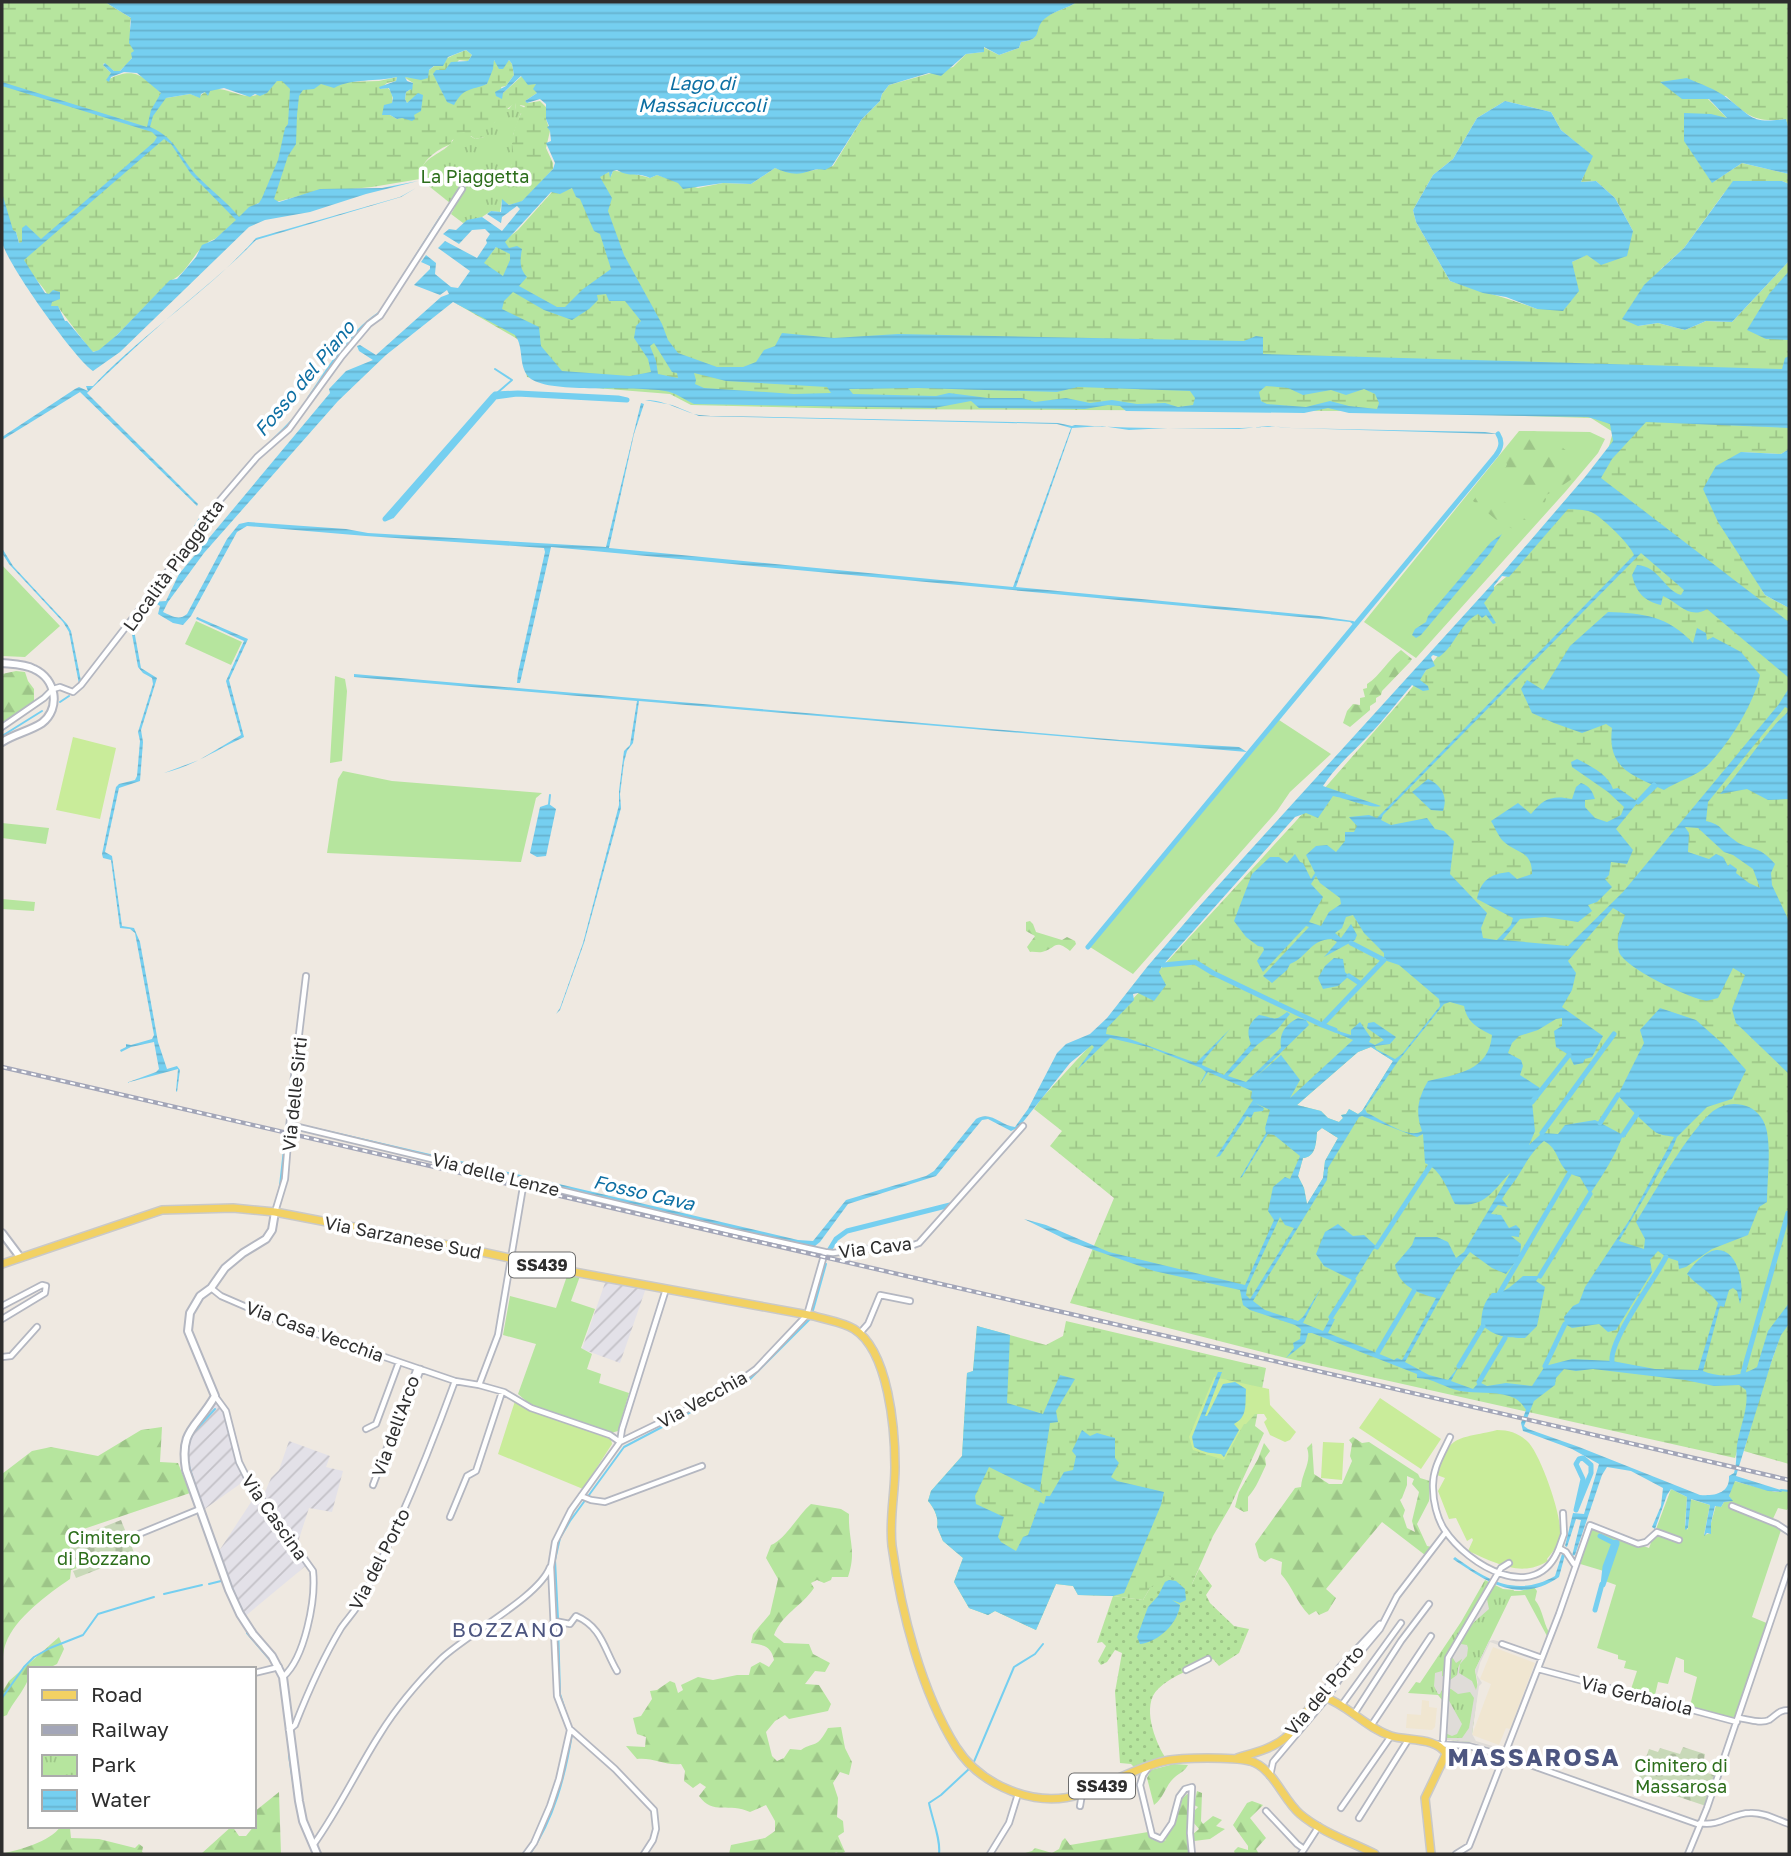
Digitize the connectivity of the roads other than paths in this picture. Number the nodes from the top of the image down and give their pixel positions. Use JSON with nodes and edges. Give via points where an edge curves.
{"nodes":[{"id":1,"x":462,"y":189,"type":"dead end"},
{"id":2,"x":2,"y":663,"type":"edge"},
{"id":3,"x":53,"y":688,"type":"junction"},
{"id":4,"x":2,"y":727,"type":"edge"},
{"id":5,"x":2,"y":742,"type":"edge"},
{"id":6,"x":306,"y":976,"type":"dead end"},
{"id":7,"x":290,"y":1123,"type":"junction"},
{"id":8,"x":1023,"y":1126,"type":"dead end"},
{"id":9,"x":524,"y":1181,"type":"junction"},
{"id":10,"x":275,"y":1212,"type":"junction"},
{"id":11,"x":2,"y":1233,"type":"edge"},
{"id":12,"x":825,"y":1252,"type":"junction"},
{"id":13,"x":20,"y":1257,"type":"junction"},
{"id":14,"x":511,"y":1258,"type":"junction"},
{"id":15,"x":2,"y":1264,"type":"edge"},
{"id":16,"x":211,"y":1287,"type":"junction"},
{"id":17,"x":666,"y":1289,"type":"junction"},
{"id":18,"x":910,"y":1301,"type":"dead end"},
{"id":19,"x":2,"y":1306,"type":"edge"},
{"id":20,"x":810,"y":1316,"type":"junction"},
{"id":21,"x":2,"y":1319,"type":"edge"},
{"id":22,"x":37,"y":1327,"type":"dead end"},
{"id":23,"x":860,"y":1333,"type":"junction"},
{"id":24,"x":2,"y":1357,"type":"edge"},
{"id":25,"x":399,"y":1362,"type":"junction"},
{"id":26,"x":419,"y":1368,"type":"junction"},
{"id":27,"x":455,"y":1381,"type":"junction"},
{"id":28,"x":479,"y":1385,"type":"junction"},
{"id":29,"x":502,"y":1392,"type":"junction"},
{"id":30,"x":215,"y":1396,"type":"junction"},
{"id":31,"x":400,"y":1423,"type":"dead end"},
{"id":32,"x":366,"y":1429,"type":"dead end"},
{"id":33,"x":1450,"y":1437,"type":"dead end"},
{"id":34,"x":620,"y":1442,"type":"junction"},
{"id":35,"x":702,"y":1466,"type":"dead end"},
{"id":36,"x":373,"y":1485,"type":"dead end"},
{"id":37,"x":584,"y":1497,"type":"junction"},
{"id":38,"x":1732,"y":1506,"type":"dead end"},
{"id":39,"x":201,"y":1508,"type":"junction"},
{"id":40,"x":1563,"y":1513,"type":"dead end"},
{"id":41,"x":450,"y":1517,"type":"dead end"},
{"id":42,"x":1446,"y":1532,"type":"junction"},
{"id":43,"x":1789,"y":1532,"type":"edge"},
{"id":44,"x":138,"y":1534,"type":"dead end"},
{"id":45,"x":1679,"y":1540,"type":"dead end"},
{"id":46,"x":1559,"y":1548,"type":"junction"},
{"id":47,"x":1509,"y":1563,"type":"dead end"},
{"id":48,"x":1575,"y":1564,"type":"junction"},
{"id":49,"x":551,"y":1567,"type":"junction"},
{"id":50,"x":1789,"y":1567,"type":"edge"},
{"id":51,"x":1498,"y":1573,"type":"junction"},
{"id":52,"x":1429,"y":1604,"type":"dead end"},
{"id":53,"x":558,"y":1621,"type":"junction"},
{"id":54,"x":1401,"y":1623,"type":"dead end"},
{"id":55,"x":1431,"y":1636,"type":"dead end"},
{"id":56,"x":1502,"y":1644,"type":"dead end"},
{"id":57,"x":1542,"y":1658,"type":"junction"},
{"id":58,"x":1208,"y":1659,"type":"dead end"},
{"id":59,"x":279,"y":1667,"type":"junction"},
{"id":60,"x":1186,"y":1670,"type":"dead end"},
{"id":61,"x":1538,"y":1670,"type":"junction"},
{"id":62,"x":617,"y":1671,"type":"dead end"},
{"id":63,"x":256,"y":1673,"type":"edge"},
{"id":64,"x":283,"y":1677,"type":"junction"},
{"id":65,"x":1324,"y":1698,"type":"junction"},
{"id":66,"x":1340,"y":1706,"type":"junction"},
{"id":67,"x":1789,"y":1710,"type":"edge"},
{"id":68,"x":1353,"y":1715,"type":"junction"},
{"id":69,"x":1738,"y":1720,"type":"junction"},
{"id":70,"x":1371,"y":1726,"type":"junction"},
{"id":71,"x":289,"y":1731,"type":"junction"},
{"id":72,"x":571,"y":1731,"type":"junction"},
{"id":73,"x":1391,"y":1735,"type":"junction"},
{"id":74,"x":1408,"y":1740,"type":"junction"},
{"id":75,"x":1439,"y":1742,"type":"junction"},
{"id":76,"x":1255,"y":1752,"type":"junction"},
{"id":77,"x":1505,"y":1756,"type":"junction"},
{"id":78,"x":1235,"y":1759,"type":"junction"},
{"id":79,"x":1253,"y":1762,"type":"junction"},
{"id":80,"x":1150,"y":1766,"type":"junction"},
{"id":81,"x":1270,"y":1776,"type":"junction"},
{"id":82,"x":1018,"y":1794,"type":"junction"},
{"id":83,"x":1082,"y":1794,"type":"junction"},
{"id":84,"x":1080,"y":1806,"type":"dead end"},
{"id":85,"x":1341,"y":1808,"type":"dead end"},
{"id":86,"x":1266,"y":1811,"type":"dead end"},
{"id":87,"x":1359,"y":1818,"type":"dead end"},
{"id":88,"x":1700,"y":1824,"type":"junction"},
{"id":89,"x":1789,"y":1824,"type":"edge"},
{"id":90,"x":1319,"y":1826,"type":"junction"},
{"id":91,"x":314,"y":1844,"type":"junction"},
{"id":92,"x":1302,"y":1852,"type":"edge"},
{"id":93,"x":317,"y":1854,"type":"edge"},
{"id":94,"x":526,"y":1854,"type":"edge"},
{"id":95,"x":644,"y":1854,"type":"edge"},
{"id":96,"x":990,"y":1854,"type":"edge"},
{"id":97,"x":1192,"y":1854,"type":"edge"},
{"id":98,"x":1375,"y":1854,"type":"edge"},
{"id":99,"x":1431,"y":1854,"type":"edge"},
{"id":100,"x":1456,"y":1854,"type":"edge"},
{"id":101,"x":1688,"y":1854,"type":"edge"}],
"edges":[{"from":1,"to":3,"type":"street","name":"Località Piaggetta","via":[[380,316],[342,356],[289,429],[257,457],[209,513],[122,635],[73,692]]},
{"from":2,"to":3,"type":"street","via":[[36,669]]},
{"from":3,"to":4,"type":"street"},
{"from":3,"to":5,"type":"street","via":[[53,709],[40,724]]},
{"from":6,"to":7,"type":"street","name":"Via delle Sirti"},
{"from":7,"to":9,"type":"street","name":"Via delle Lenze"},
{"from":7,"to":10,"type":"street","name":"Via delle Sirti","via":[[285,1179]]},
{"from":8,"to":12,"type":"street","name":"Via Cava","via":[[919,1243]]},
{"from":9,"to":12,"type":"street","name":"Via delle Lenze"},
{"from":9,"to":14,"type":"street"},
{"from":10,"to":13,"type":"main road","name":"Via Sarzanese Sud","number":"SS439","via":[[162,1210]]},
{"from":10,"to":14,"type":"main road","name":"Via Sarzanese Sud","number":"SS439"},
{"from":10,"to":16,"type":"street","via":[[266,1239],[236,1258]]},
{"from":11,"to":13,"type":"street"},
{"from":12,"to":20,"type":"street","name":"Via Cava"},
{"from":13,"to":15,"type":"main road","name":"Via Sarzanese Sud","number":"SS439"},
{"from":14,"to":17,"type":"main road","name":"Via Sarzanese Sud","number":"SS439"},
{"from":14,"to":28,"type":"street","via":[[498,1335]]},
{"from":16,"to":25,"type":"street","name":"Via Casa Vecchia","via":[[221,1296],[279,1321]]},
{"from":16,"to":30,"type":"street","via":[[190,1312],[188,1331]]},
{"from":17,"to":20,"type":"main road","name":"Via Sarzanese Sud","number":"SS439"},
{"from":17,"to":34,"type":"street"},
{"from":18,"to":23,"type":"street","via":[[880,1295]]},
{"from":19,"to":21,"type":"street","via":[[46,1286],[44,1293]]},
{"from":20,"to":23,"type":"main road","number":"SS439"},
{"from":20,"to":34,"type":"street","name":"Via Vecchia","via":[[740,1382]]},
{"from":22,"to":24,"type":"street","via":[[10,1356]]},
{"from":23,"to":82,"type":"main road","number":"SS439","via":[[873,1351],[890,1399],[895,1466],[890,1525],[912,1638],[956,1746],[972,1767]]},
{"from":25,"to":26,"type":"street","name":"Via Casa Vecchia"},
{"from":25,"to":32,"type":"street","via":[[376,1424]]},
{"from":26,"to":27,"type":"street","name":"Via Casa Vecchia"},
{"from":26,"to":31,"type":"street"},
{"from":26,"to":36,"type":"street","name":"Via dell'Arco"},
{"from":27,"to":28,"type":"street","name":"Via Casa Vecchia"},
{"from":27,"to":71,"type":"street","name":"Via del Porto","via":[[414,1487],[361,1601],[342,1628]]},
{"from":28,"to":29,"type":"street","name":"Via Casa Vecchia"},
{"from":29,"to":34,"type":"street","name":"Via Casa Vecchia"},
{"from":29,"to":41,"type":"street","via":[[476,1471],[467,1476]]},
{"from":30,"to":39,"type":"street","via":[[184,1441],[186,1470]]},
{"from":30,"to":64,"type":"street","name":"Via Cascina","via":[[226,1411],[248,1480],[313,1571],[315,1589],[300,1653]]},
{"from":33,"to":42,"type":"street","via":[[1439,1458],[1433,1489]]},
{"from":34,"to":37,"type":"street"},
{"from":35,"to":37,"type":"street","via":[[605,1502]]},
{"from":37,"to":49,"type":"street","via":[[560,1528]]},
{"from":38,"to":43,"type":"street"},
{"from":39,"to":44,"type":"street"},
{"from":39,"to":59,"type":"street","via":[[240,1614]]},
{"from":40,"to":46,"type":"street"},
{"from":42,"to":51,"type":"street","via":[[1469,1555]]},
{"from":42,"to":65,"type":"street","name":"Via del Porto"},
{"from":45,"to":48,"type":"street","via":[[1657,1532],[1638,1544],[1590,1525]]},
{"from":46,"to":48,"type":"street"},
{"from":46,"to":51,"type":"street","via":[[1545,1570],[1522,1577]]},
{"from":47,"to":51,"type":"street"},
{"from":48,"to":57,"type":"street"},
{"from":49,"to":53,"type":"street"},
{"from":49,"to":91,"type":"street","via":[[542,1581],[426,1674],[381,1732]]},
{"from":50,"to":69,"type":"street"},
{"from":51,"to":75,"type":"street","via":[[1448,1658]]},
{"from":52,"to":68,"type":"street"},
{"from":53,"to":62,"type":"street","via":[[570,1625],[576,1616],[583,1619],[601,1635]]},
{"from":53,"to":72,"type":"street","via":[[557,1696]]},
{"from":54,"to":66,"type":"street"},
{"from":55,"to":70,"type":"street"},
{"from":56,"to":57,"type":"street"},
{"from":57,"to":61,"type":"street"},
{"from":58,"to":60,"type":"street"},
{"from":59,"to":63,"type":"street"},
{"from":59,"to":64,"type":"street"},
{"from":61,"to":69,"type":"street","name":"Via Gerbaiola"},
{"from":61,"to":77,"type":"street"},
{"from":64,"to":71,"type":"street"},
{"from":65,"to":66,"type":"main road"},
{"from":65,"to":76,"type":"main road","name":"Via del Porto","via":[[1315,1701],[1286,1738]]},
{"from":65,"to":81,"type":"street","via":[[1273,1762]]},
{"from":66,"to":68,"type":"main road"},
{"from":67,"to":69,"type":"street","name":"Via Gerbaiola","via":[[1775,1713],[1769,1720]]},
{"from":68,"to":70,"type":"main road"},
{"from":69,"to":88,"type":"street"},
{"from":70,"to":73,"type":"main road"},
{"from":71,"to":91,"type":"street","via":[[303,1821]]},
{"from":72,"to":94,"type":"street","via":[[550,1806]]},
{"from":72,"to":95,"type":"street","via":[[654,1810],[656,1829]]},
{"from":73,"to":74,"type":"main road"},
{"from":73,"to":85,"type":"street"},
{"from":74,"to":75,"type":"main road"},
{"from":74,"to":87,"type":"street"},
{"from":75,"to":77,"type":"street"},
{"from":75,"to":99,"type":"main road","via":[[1446,1754],[1425,1798]]},
{"from":76,"to":78,"type":"main road","name":"Via del Porto"},
{"from":76,"to":79,"type":"main road"},
{"from":77,"to":88,"type":"street"},
{"from":77,"to":100,"type":"street","via":[[1469,1846]]},
{"from":78,"to":79,"type":"main road","number":"SS439"},
{"from":78,"to":80,"type":"main road","number":"SS439","via":[[1165,1761]]},
{"from":79,"to":81,"type":"main road"},
{"from":80,"to":83,"type":"main road","number":"SS439"},
{"from":80,"to":97,"type":"street","via":[[1140,1785],[1155,1838],[1164,1836],[1179,1797],[1192,1787]]},
{"from":81,"to":90,"type":"main road","via":[[1299,1813]]},
{"from":82,"to":83,"type":"main road","number":"SS439","via":[[1052,1798]]},
{"from":82,"to":96,"type":"street","via":[[1009,1823]]},
{"from":83,"to":84,"type":"street"},
{"from":86,"to":92,"type":"street"},
{"from":88,"to":89,"type":"street","via":[[1753,1813]]},
{"from":88,"to":101,"type":"street"},
{"from":90,"to":92,"type":"street"},
{"from":90,"to":98,"type":"main road"},
{"from":91,"to":93,"type":"street"}]}
